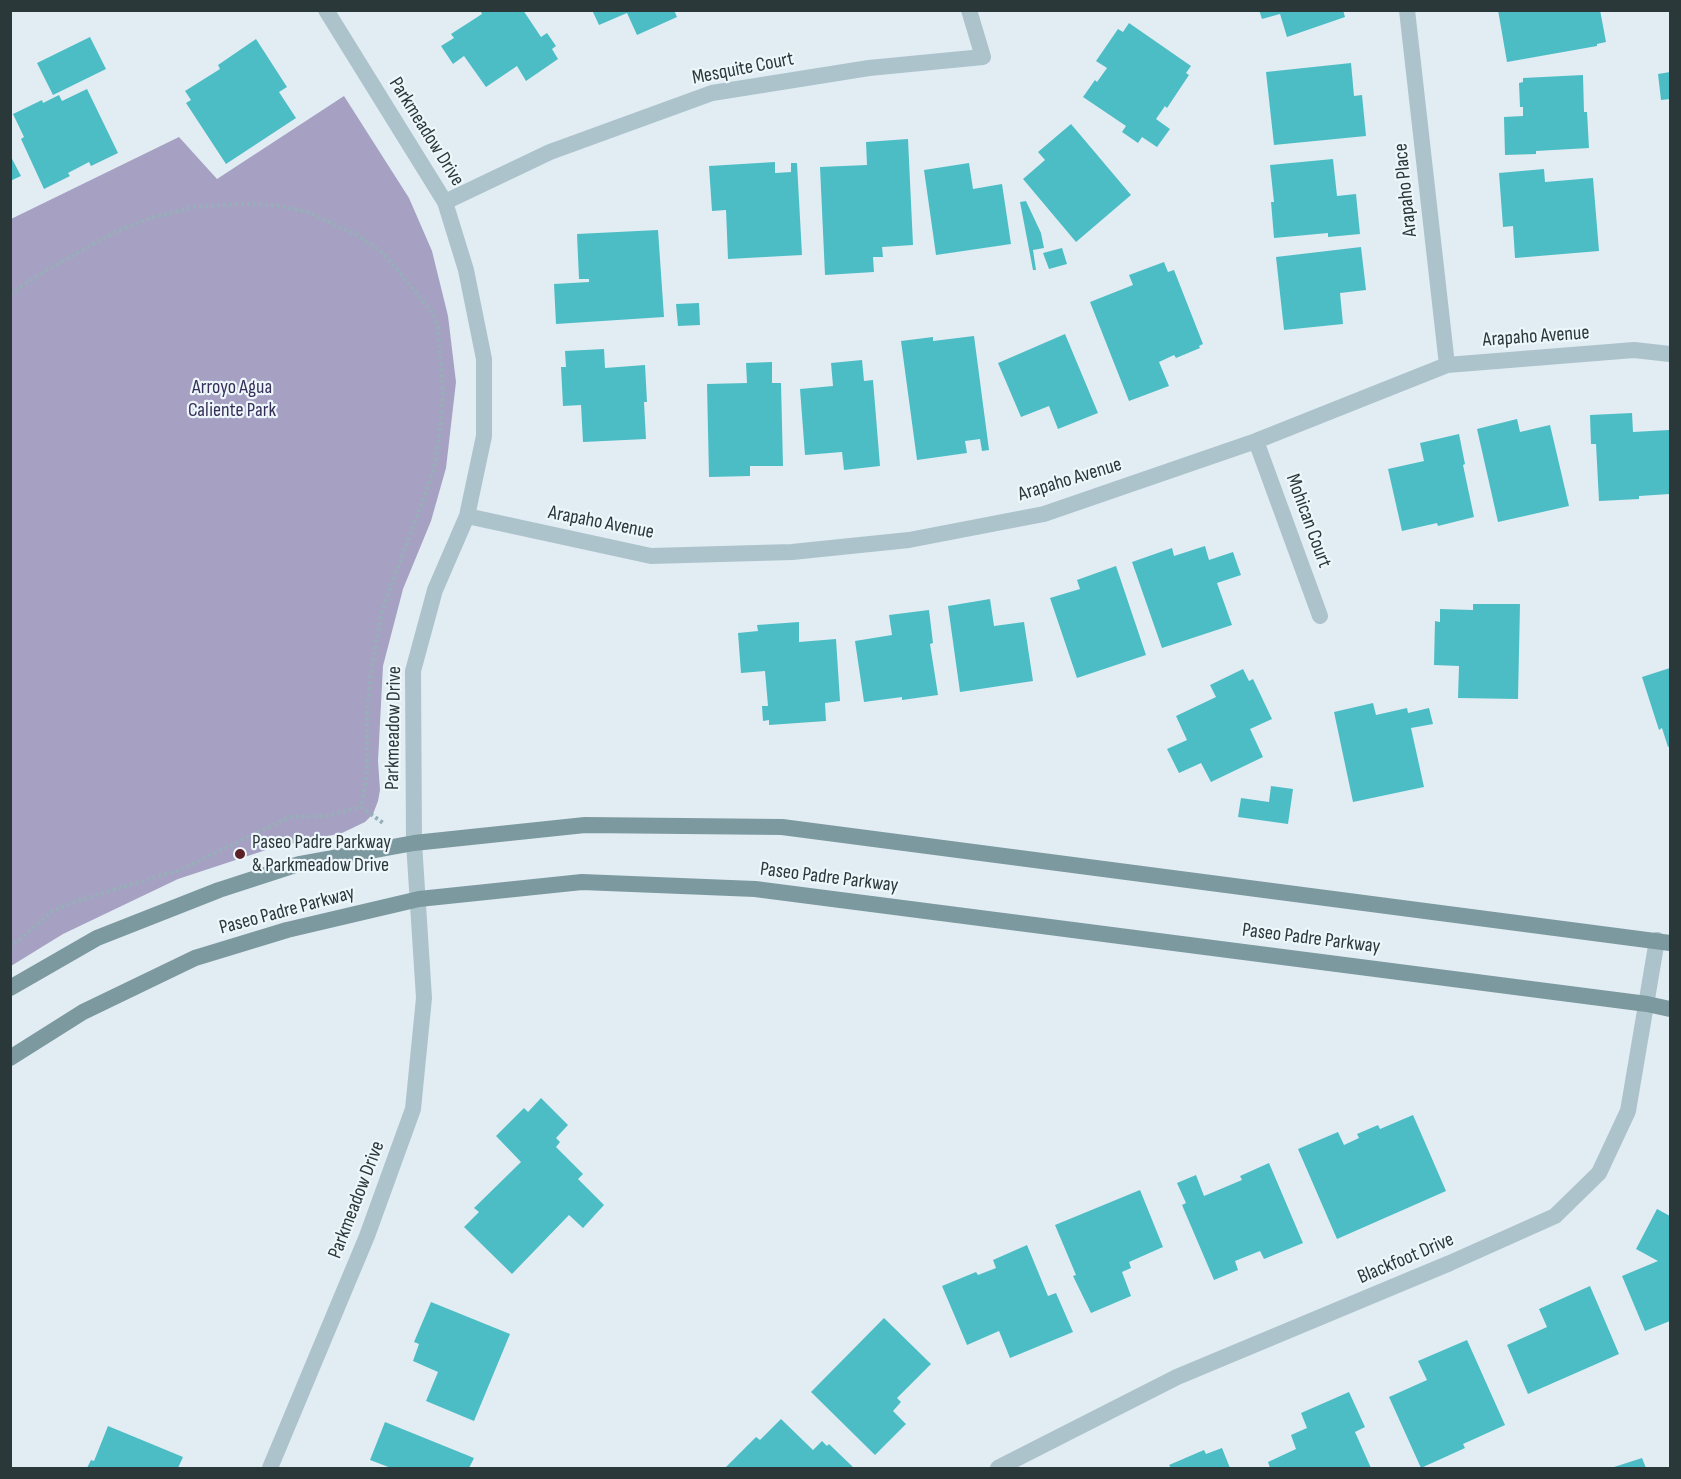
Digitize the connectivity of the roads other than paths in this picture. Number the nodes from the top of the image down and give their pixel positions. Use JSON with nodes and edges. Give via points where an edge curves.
{"nodes":[{"id":1,"x":326,"y":10,"type":"edge"},
{"id":2,"x":969,"y":10,"type":"edge"},
{"id":3,"x":1407,"y":10,"type":"edge"},
{"id":4,"x":445,"y":202,"type":"junction"},
{"id":5,"x":1671,"y":354,"type":"edge"},
{"id":6,"x":1447,"y":365,"type":"junction"},
{"id":7,"x":1256,"y":441,"type":"junction"},
{"id":8,"x":467,"y":516,"type":"junction"},
{"id":9,"x":1320,"y":616,"type":"dead end"},
{"id":10,"x":414,"y":843,"type":"junction"},
{"id":11,"x":419,"y":899,"type":"junction"},
{"id":12,"x":1664,"y":941,"type":"edge"},
{"id":13,"x":10,"y":988,"type":"edge"},
{"id":14,"x":1647,"y":1004,"type":"junction"},
{"id":15,"x":1671,"y":1009,"type":"edge"},
{"id":16,"x":10,"y":1058,"type":"edge"},
{"id":17,"x":270,"y":1468,"type":"edge"},
{"id":18,"x":998,"y":1468,"type":"edge"}],
"edges":[{"from":1,"to":4,"type":"street","name":"Parkmeadow Drive"},
{"from":2,"to":4,"type":"street","name":"Mesquite Court","via":[[983,57],[869,68],[712,93],[550,152]]},
{"from":3,"to":6,"type":"street","name":"Arapaho Place"},
{"from":4,"to":8,"type":"street","name":"Parkmeadow Drive","via":[[466,270],[484,360],[484,436]]},
{"from":5,"to":6,"type":"street","name":"Arapaho Avenue","via":[[1634,350]]},
{"from":6,"to":7,"type":"street","name":"Arapaho Avenue"},
{"from":7,"to":8,"type":"street","name":"Arapaho Avenue","via":[[1044,514],[909,540],[792,552],[651,556]]},
{"from":7,"to":9,"type":"street","name":"Mohican Court"},
{"from":8,"to":10,"type":"street","name":"Parkmeadow Drive","via":[[435,590],[413,671]]},
{"from":10,"to":11,"type":"street","name":"Parkmeadow Drive"},
{"from":10,"to":12,"type":"main road","name":"Paseo Padre Parkway","via":[[585,825],[782,827]]},
{"from":10,"to":13,"type":"main road","name":"Paseo Padre Parkway","via":[[299,864],[219,890],[97,938]]},
{"from":11,"to":14,"type":"main road","name":"Paseo Padre Parkway","via":[[582,882],[755,889]]},
{"from":11,"to":16,"type":"main road","name":"Paseo Padre Parkway","via":[[287,930],[195,958],[83,1012]]},
{"from":11,"to":17,"type":"street","name":"Parkmeadow Drive","via":[[424,998],[413,1109],[367,1236]]},
{"from":12,"to":14,"type":"street","name":"Blackfoot Drive"},
{"from":14,"to":15,"type":"main road","name":"Paseo Padre Parkway"},
{"from":14,"to":18,"type":"street","name":"Blackfoot Drive","via":[[1628,1111],[1599,1173],[1555,1216],[1177,1377]]}]}
